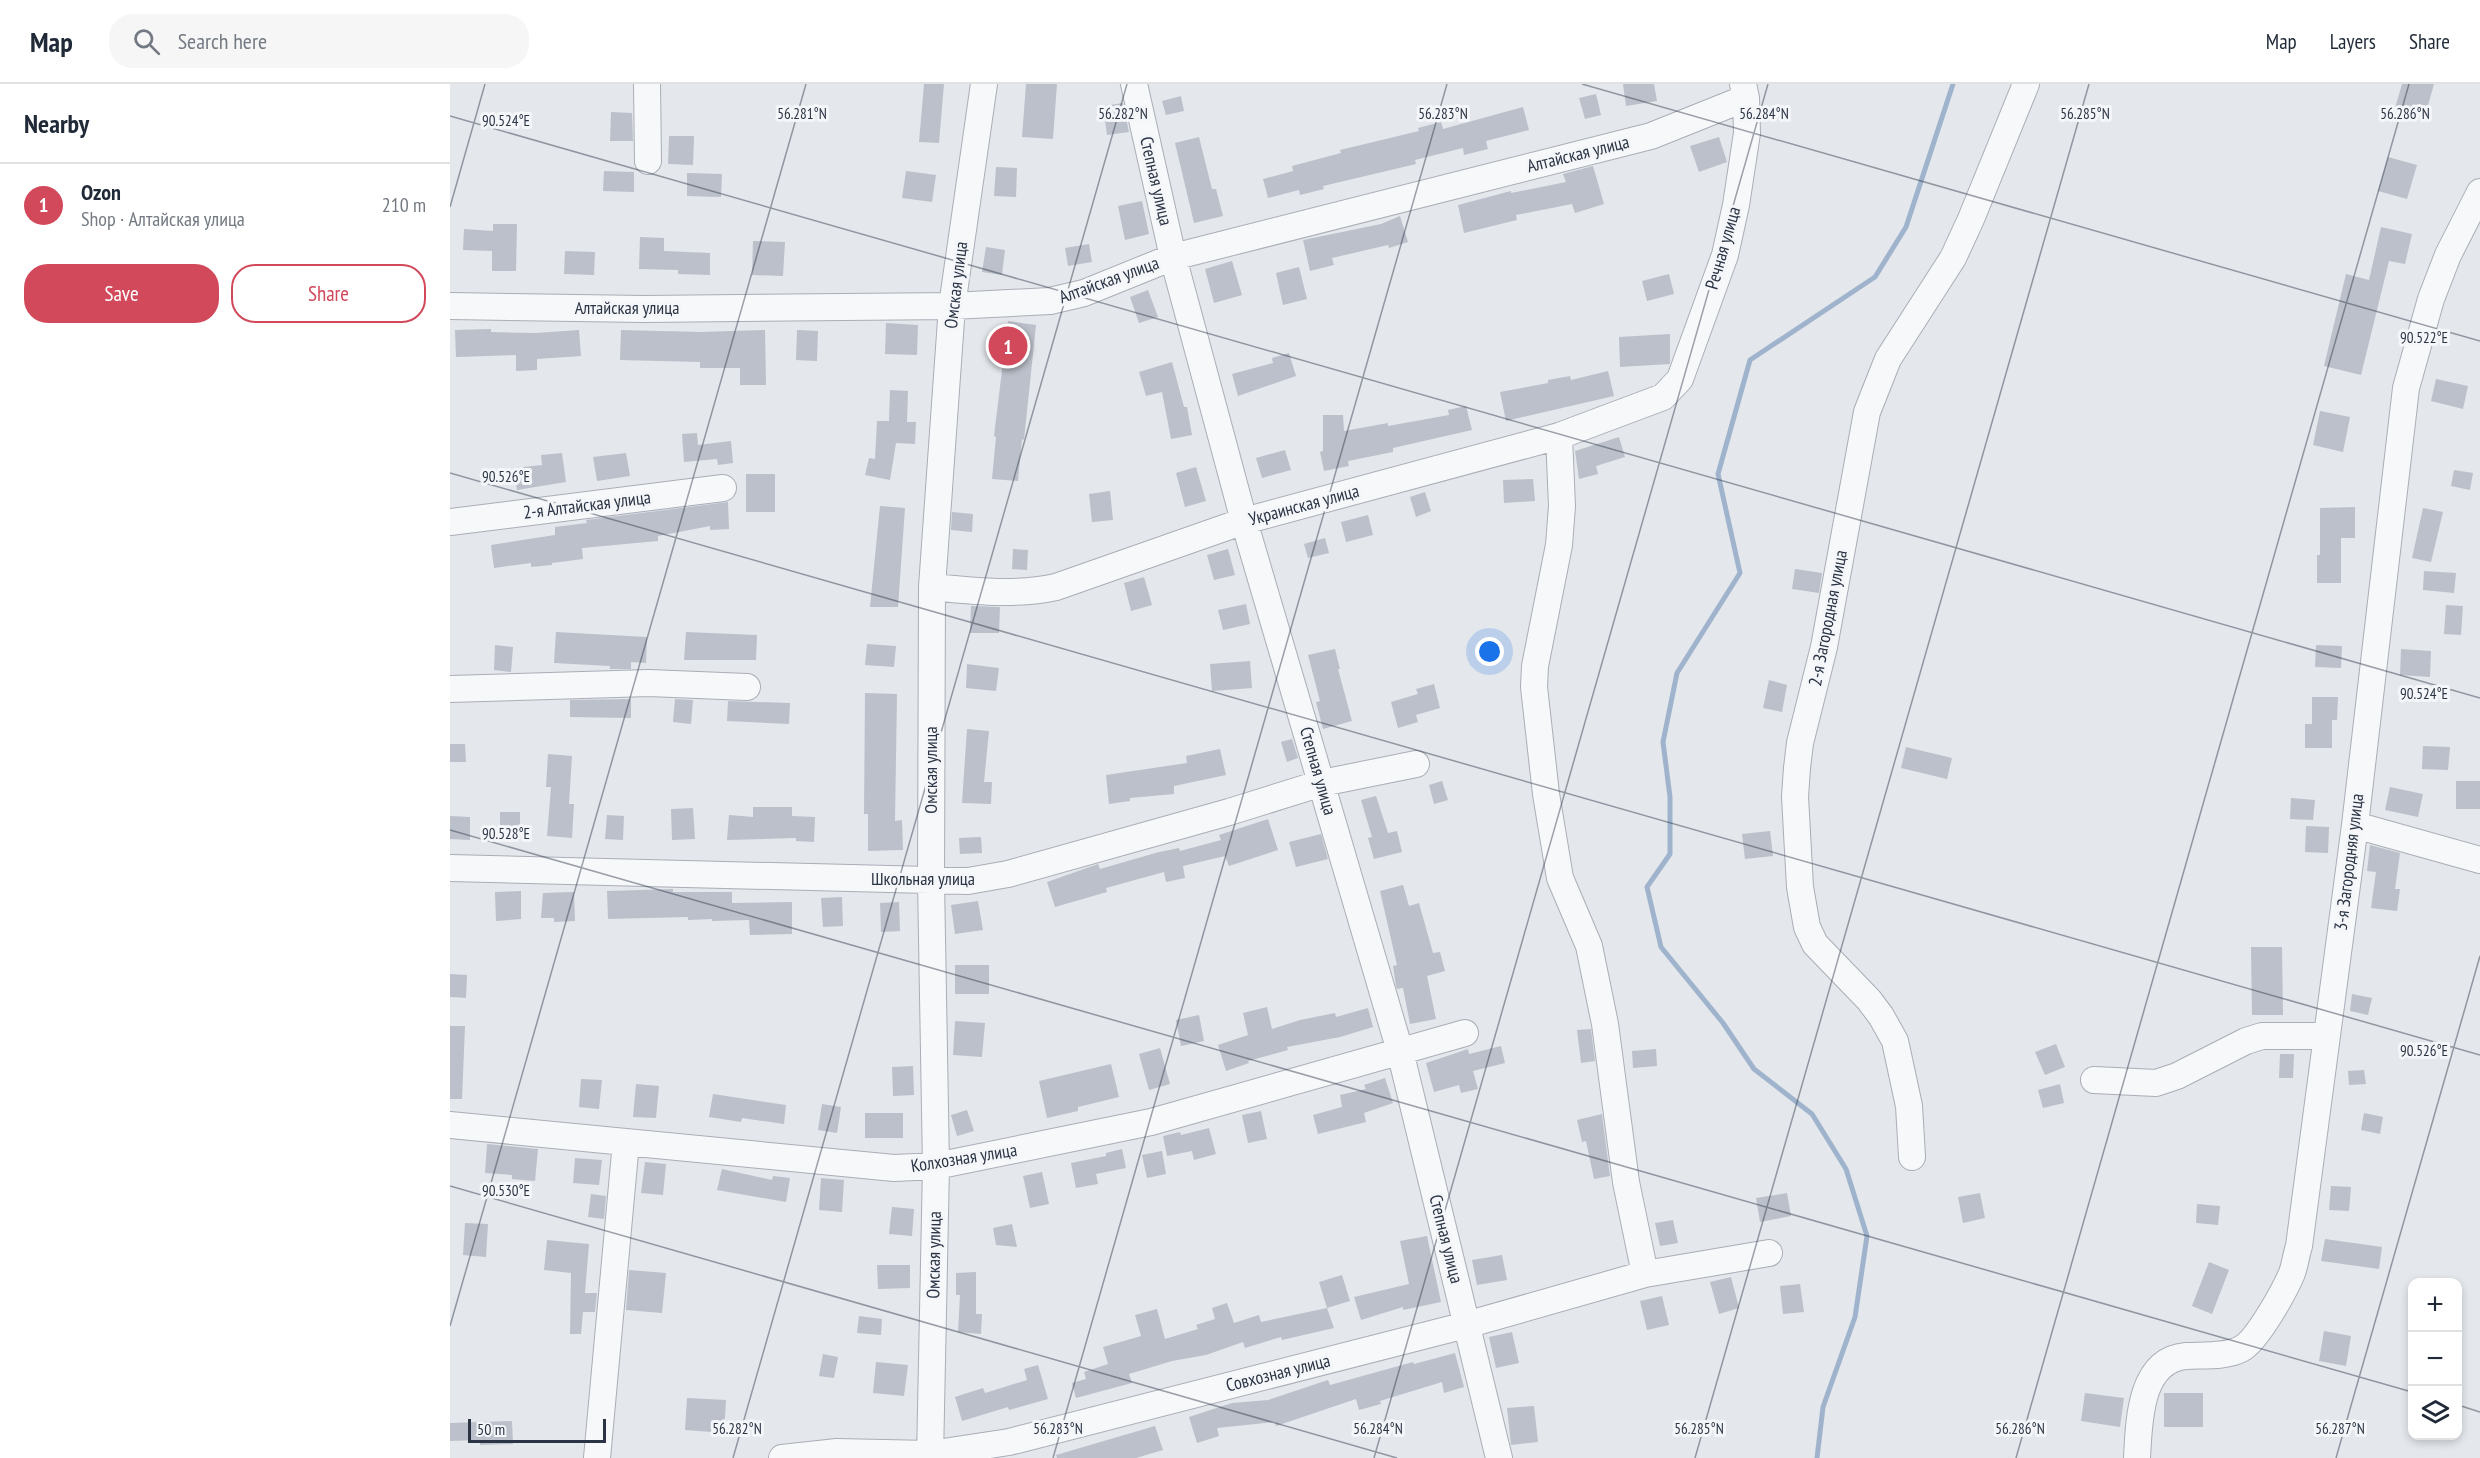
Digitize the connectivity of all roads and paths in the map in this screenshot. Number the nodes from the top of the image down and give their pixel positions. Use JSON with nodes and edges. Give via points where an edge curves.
{"nodes":[{"id":1,"x":647,"y":84,"type":"edge"},
{"id":2,"x":984,"y":84,"type":"edge"},
{"id":3,"x":1134,"y":84,"type":"edge"},
{"id":4,"x":2026,"y":84,"type":"edge"},
{"id":5,"x":1744,"y":91,"type":"edge"},
{"id":6,"x":648,"y":161,"type":"dead end"},
{"id":7,"x":2480,"y":192,"type":"edge"},
{"id":8,"x":1173,"y":257,"type":"junction"},
{"id":9,"x":450,"y":306,"type":"edge"},
{"id":10,"x":952,"y":306,"type":"junction"},
{"id":11,"x":1671,"y":391,"type":"joint"},
{"id":12,"x":1559,"y":436,"type":"junction"},
{"id":13,"x":723,"y":488,"type":"dead end"},
{"id":14,"x":1244,"y":521,"type":"junction"},
{"id":15,"x":450,"y":522,"type":"edge"},
{"id":16,"x":932,"y":587,"type":"junction"},
{"id":17,"x":747,"y":687,"type":"dead end"},
{"id":18,"x":450,"y":689,"type":"edge"},
{"id":19,"x":1416,"y":764,"type":"dead end"},
{"id":20,"x":1322,"y":783,"type":"junction"},
{"id":21,"x":2355,"y":825,"type":"junction"},
{"id":22,"x":2480,"y":860,"type":"edge"},
{"id":23,"x":450,"y":868,"type":"edge"},
{"id":24,"x":931,"y":881,"type":"junction"},
{"id":25,"x":1466,"y":1033,"type":"dead end"},
{"id":26,"x":2326,"y":1036,"type":"junction"},
{"id":27,"x":1400,"y":1051,"type":"junction"},
{"id":28,"x":2094,"y":1080,"type":"dead end"},
{"id":29,"x":450,"y":1125,"type":"edge"},
{"id":30,"x":626,"y":1142,"type":"junction"},
{"id":31,"x":1912,"y":1156,"type":"dead end"},
{"id":32,"x":936,"y":1166,"type":"junction"},
{"id":33,"x":1769,"y":1253,"type":"dead end"},
{"id":34,"x":1645,"y":1274,"type":"junction"},
{"id":35,"x":1466,"y":1325,"type":"junction"},
{"id":36,"x":930,"y":1456,"type":"edge"},
{"id":37,"x":597,"y":1458,"type":"edge"},
{"id":38,"x":782,"y":1458,"type":"edge"},
{"id":39,"x":1499,"y":1458,"type":"edge"},
{"id":40,"x":2137,"y":1458,"type":"edge"}],
"edges":[{"from":1,"to":6,"type":"street"},
{"from":2,"to":10,"type":"street","name":"Омская улица"},
{"from":3,"to":8,"type":"street","name":"Степная улица"},
{"from":4,"to":31,"type":"street","name":"2-я Загородная улица","via":[[1953,258],[1888,359],[1867,412],[1824,647],[1797,768],[1800,887],[1807,927],[1815,944],[1869,1000],[1895,1041],[1909,1106]]},
{"from":5,"to":8,"type":"street","name":"Алтайская улица","via":[[1651,136]]},
{"from":5,"to":11,"type":"street","name":"Речная улица","via":[[1747,134],[1725,255],[1680,379]]},
{"from":7,"to":21,"type":"street","name":"3-я Загородняя улица","via":[[2439,277],[2406,388]]},
{"from":8,"to":10,"type":"street","name":"Алтайская улица","via":[[1066,299]]},
{"from":8,"to":14,"type":"street","name":"Степная улица"},
{"from":9,"to":10,"type":"street","name":"Алтайская улица"},
{"from":10,"to":16,"type":"street","name":"Омская улица"},
{"from":11,"to":12,"type":"street","name":"Украинская улица"},
{"from":12,"to":14,"type":"street","name":"Украинская улица"},
{"from":12,"to":34,"type":"street","via":[[1561,529],[1536,656],[1534,687],[1560,878],[1589,945],[1605,1024],[1626,1182]]},
{"from":13,"to":15,"type":"street","name":"2-я Алтайская улица"},
{"from":14,"to":16,"type":"street","name":"Украинская улица","via":[[1056,587],[1005,593]]},
{"from":14,"to":20,"type":"street","name":"Степная улица"},
{"from":16,"to":24,"type":"street","name":"Омская улица"},
{"from":17,"to":18,"type":"street","via":[[649,683]]},
{"from":19,"to":20,"type":"street","name":"Школьная улица"},
{"from":20,"to":24,"type":"street","name":"Школьная улица","via":[[1008,874],[968,881]]},
{"from":20,"to":27,"type":"street","name":"Степная улица"},
{"from":21,"to":22,"type":"street"},
{"from":21,"to":26,"type":"street","name":"3-я Загородняя улица"},
{"from":23,"to":24,"type":"street","name":"Школьная улица"},
{"from":24,"to":32,"type":"street","name":"Омская улица"},
{"from":25,"to":27,"type":"street","name":"Колхозная улица"},
{"from":26,"to":28,"type":"street","via":[[2262,1036],[2156,1083]]},
{"from":26,"to":40,"type":"street","name":"3-я Загородняя улица","via":[[2299,1246],[2283,1293],[2251,1342],[2242,1349],[2178,1357],[2155,1374],[2140,1413]]},
{"from":27,"to":32,"type":"street","name":"Колхозная улица","via":[[1151,1122]]},
{"from":27,"to":35,"type":"street","name":"Степная улица"},
{"from":29,"to":30,"type":"street","name":"Колхозная улица"},
{"from":30,"to":32,"type":"street","name":"Колхозная улица","via":[[894,1168]]},
{"from":30,"to":37,"type":"street"},
{"from":32,"to":36,"type":"street","name":"Омская улица"},
{"from":33,"to":34,"type":"street","name":"Совхозная улица"},
{"from":34,"to":35,"type":"street","name":"Совхозная улица"},
{"from":35,"to":36,"type":"street","name":"Совхозная улица","via":[[1009,1442]]},
{"from":35,"to":39,"type":"street","name":"Степная улица"},
{"from":36,"to":38,"type":"street","name":"Совхозная улица","via":[[837,1452]]}]}
